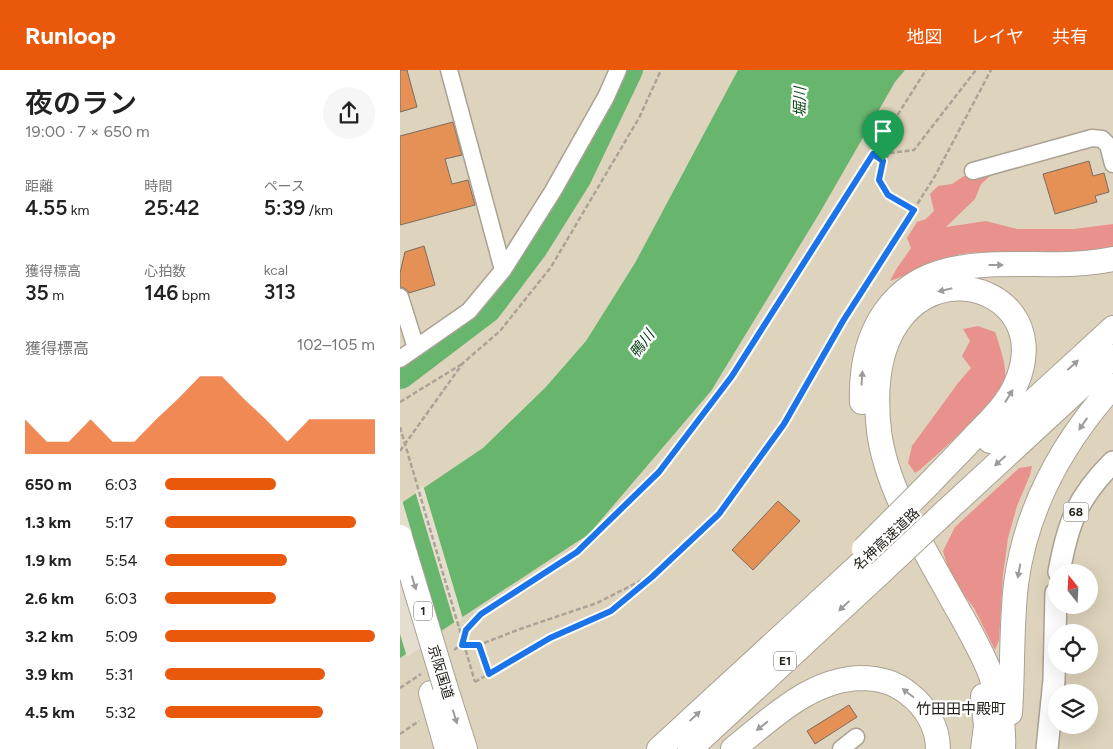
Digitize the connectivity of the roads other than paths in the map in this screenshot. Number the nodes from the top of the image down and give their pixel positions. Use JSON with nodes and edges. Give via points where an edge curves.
{"nodes":[{"id":1,"x":449,"y":70,"type":"edge"},
{"id":2,"x":618,"y":70,"type":"edge"},
{"id":3,"x":1113,"y":164,"type":"edge"},
{"id":4,"x":973,"y":172,"type":"dead end"},
{"id":5,"x":1113,"y":260,"type":"edge"},
{"id":6,"x":503,"y":270,"type":"junction"},
{"id":7,"x":400,"y":297,"type":"edge"},
{"id":8,"x":1113,"y":328,"type":"edge"},
{"id":9,"x":416,"y":348,"type":"junction"},
{"id":10,"x":1113,"y":357,"type":"edge"},
{"id":11,"x":400,"y":359,"type":"edge"},
{"id":12,"x":1113,"y":386,"type":"edge"},
{"id":13,"x":1113,"y":462,"type":"edge"},
{"id":14,"x":936,"y":496,"type":"junction"},
{"id":15,"x":400,"y":537,"type":"edge"},
{"id":16,"x":871,"y":559,"type":"junction"},
{"id":17,"x":1061,"y":564,"type":"edge"},
{"id":18,"x":400,"y":591,"type":"edge"},
{"id":19,"x":1056,"y":614,"type":"edge"},
{"id":20,"x":433,"y":684,"type":"junction"},
{"id":21,"x":438,"y":737,"type":"edge"},
{"id":22,"x":856,"y":737,"type":"dead end"},
{"id":23,"x":465,"y":749,"type":"edge"},
{"id":24,"x":659,"y":749,"type":"edge"},
{"id":25,"x":690,"y":749,"type":"edge"},
{"id":26,"x":733,"y":749,"type":"edge"},
{"id":27,"x":841,"y":749,"type":"edge"},
{"id":28,"x":938,"y":749,"type":"edge"},
{"id":29,"x":982,"y":749,"type":"edge"},
{"id":30,"x":1002,"y":749,"type":"edge"},
{"id":31,"x":1007,"y":749,"type":"edge"},
{"id":32,"x":1047,"y":749,"type":"edge"}],
"edges":[{"from":1,"to":6,"type":"street"},
{"from":2,"to":6,"type":"street","via":[[553,191]]},
{"from":3,"to":4,"type":"street","via":[[1108,145],[1102,139],[1092,138]]},
{"from":29,"to":5,"type":"highway","one_way":true,"via":[[986,711],[978,677],[888,509],[871,462],[862,410],[863,368],[867,351],[880,319],[890,305],[915,282],[931,275],[964,266],[1073,265]]},
{"from":6,"to":9,"type":"street","via":[[469,311]]},
{"from":7,"to":9,"type":"street"},
{"from":14,"to":8,"type":"highway","name":"名神高速道路","number":"E1","one_way":true},
{"from":9,"to":11,"type":"street"},
{"from":10,"to":14,"type":"highway","name":"名神高速道路","number":"E1","one_way":true},
{"from":12,"to":31,"type":"highway","one_way":true,"via":[[1052,470],[1029,525],[1013,616]]},
{"from":13,"to":17,"type":"main road","number":"68","via":[[1083,496],[1068,529]]},
{"from":14,"to":16,"type":"highway","bridge":true},
{"from":14,"to":16,"type":"highway","name":"名神高速道路","number":"E1","bridge":true},
{"from":14,"to":30,"type":"highway","one_way":true,"via":[[1013,390],[1020,371],[1023,343],[1014,318],[996,299],[972,288],[951,288],[932,293],[907,310],[895,325],[880,366],[877,411],[883,455],[897,495],[991,673],[998,695]]},
{"from":15,"to":20,"type":"highway","name":"京阪国道","number":"1","one_way":true,"bridge":true},
{"from":24,"to":16,"type":"highway","number":"E1","one_way":true,"via":[[760,655]]},
{"from":16,"to":25,"type":"highway","name":"名神高速道路","number":"E1","one_way":true},
{"from":18,"to":20,"type":"highway","name":"京阪国道","number":"1"},
{"from":19,"to":32,"type":"main road","via":[[1054,680]]},
{"from":20,"to":21,"type":"highway","name":"京阪国道","number":"1"},
{"from":20,"to":23,"type":"highway","name":"京阪国道","number":"1","one_way":true},
{"from":22,"to":27,"type":"street"},
{"from":28,"to":26,"type":"highway","one_way":true,"via":[[930,717],[914,697],[893,683],[868,678],[820,686],[790,704]]}]}
